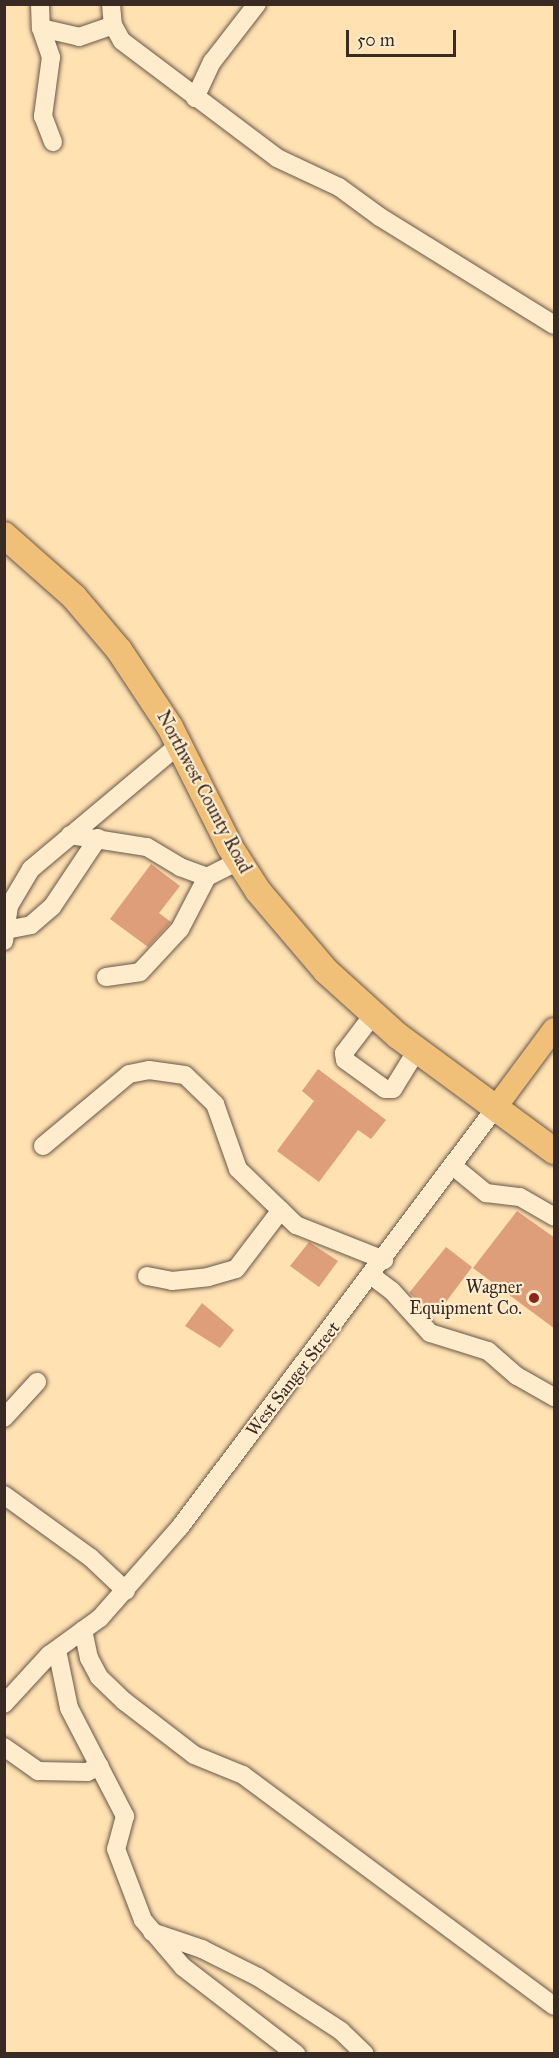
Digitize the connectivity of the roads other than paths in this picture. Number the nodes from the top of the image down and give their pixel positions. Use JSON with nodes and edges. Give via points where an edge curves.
{"nodes":[{"id":1,"x":40,"y":4,"type":"edge"},
{"id":2,"x":111,"y":4,"type":"edge"},
{"id":3,"x":257,"y":4,"type":"edge"},
{"id":4,"x":113,"y":25,"type":"junction"},
{"id":5,"x":40,"y":28,"type":"junction"},
{"id":6,"x":195,"y":98,"type":"junction"},
{"id":7,"x":53,"y":142,"type":"dead end"},
{"id":8,"x":555,"y":325,"type":"edge"},
{"id":9,"x":4,"y":535,"type":"edge"},
{"id":10,"x":179,"y":745,"type":"junction"},
{"id":11,"x":70,"y":835,"type":"junction"},
{"id":12,"x":98,"y":838,"type":"junction"},
{"id":13,"x":239,"y":861,"type":"junction"},
{"id":14,"x":207,"y":877,"type":"junction"},
{"id":15,"x":5,"y":936,"type":"edge"},
{"id":16,"x":106,"y":977,"type":"dead end"},
{"id":17,"x":373,"y":1014,"type":"junction"},
{"id":18,"x":555,"y":1029,"type":"edge"},
{"id":19,"x":417,"y":1050,"type":"junction"},
{"id":20,"x":496,"y":1107,"type":"junction"},
{"id":21,"x":43,"y":1146,"type":"dead end"},
{"id":22,"x":555,"y":1151,"type":"edge"},
{"id":23,"x":453,"y":1166,"type":"junction"},
{"id":24,"x":281,"y":1210,"type":"junction"},
{"id":25,"x":555,"y":1217,"type":"edge"},
{"id":26,"x":384,"y":1260,"type":"junction"},
{"id":27,"x":147,"y":1276,"type":"dead end"},
{"id":28,"x":372,"y":1276,"type":"junction"},
{"id":29,"x":37,"y":1383,"type":"dead end"},
{"id":30,"x":555,"y":1397,"type":"edge"},
{"id":31,"x":4,"y":1418,"type":"edge"},
{"id":32,"x":4,"y":1495,"type":"edge"},
{"id":33,"x":126,"y":1591,"type":"junction"},
{"id":34,"x":83,"y":1630,"type":"junction"},
{"id":35,"x":57,"y":1650,"type":"junction"},
{"id":36,"x":4,"y":1704,"type":"edge"},
{"id":37,"x":4,"y":1747,"type":"edge"},
{"id":38,"x":100,"y":1766,"type":"junction"},
{"id":39,"x":152,"y":1932,"type":"junction"},
{"id":40,"x":555,"y":2006,"type":"edge"},
{"id":41,"x":296,"y":2054,"type":"edge"},
{"id":42,"x":365,"y":2054,"type":"edge"}],
"edges":[{"from":1,"to":5,"type":"street"},
{"from":2,"to":4,"type":"street"},
{"from":3,"to":6,"type":"street","via":[[212,62]]},
{"from":4,"to":5,"type":"street","via":[[80,37]]},
{"from":4,"to":6,"type":"street","via":[[122,41]]},
{"from":5,"to":7,"type":"street","via":[[51,57],[43,116]]},
{"from":6,"to":8,"type":"street","via":[[277,158],[339,187],[380,217]]},
{"from":9,"to":10,"type":"highway","name":"Northwest County Road","via":[[74,597],[119,650]]},
{"from":10,"to":11,"type":"street"},
{"from":10,"to":13,"type":"highway","name":"Northwest County Road"},
{"from":11,"to":12,"type":"street"},
{"from":11,"to":15,"type":"street","via":[[31,869],[15,890]]},
{"from":12,"to":14,"type":"street","via":[[147,847]]},
{"from":12,"to":15,"type":"street","via":[[52,908],[31,925]]},
{"from":13,"to":14,"type":"street"},
{"from":13,"to":17,"type":"highway","name":"Northwest County Road","via":[[258,891],[326,970]]},
{"from":14,"to":16,"type":"street","via":[[180,929],[140,972]]},
{"from":17,"to":19,"type":"highway","name":"Northwest County Road"},
{"from":17,"to":19,"type":"street","via":[[344,1053],[345,1060],[385,1089],[393,1089]]},
{"from":18,"to":20,"type":"main road","name":"West Sanger Street"},
{"from":19,"to":20,"type":"highway","name":"Northwest County Road"},
{"from":20,"to":22,"type":"highway","name":"Northwest County Road"},
{"from":20,"to":23,"type":"street","name":"West Sanger Street"},
{"from":21,"to":24,"type":"street","via":[[129,1074],[149,1071],[185,1075],[215,1104],[238,1169]]},
{"from":23,"to":25,"type":"street","via":[[486,1193],[520,1197]]},
{"from":23,"to":26,"type":"street","name":"West Sanger Street"},
{"from":24,"to":26,"type":"street","via":[[296,1225]]},
{"from":24,"to":27,"type":"street","via":[[236,1269],[172,1281]]},
{"from":26,"to":28,"type":"street","name":"West Sanger Street"},
{"from":28,"to":30,"type":"street","via":[[392,1291],[430,1333],[488,1351],[517,1376]]},
{"from":28,"to":33,"type":"street","name":"West Sanger Street"},
{"from":29,"to":31,"type":"street"},
{"from":32,"to":33,"type":"street","via":[[91,1558]]},
{"from":33,"to":34,"type":"street","name":"West Sanger Street"},
{"from":34,"to":35,"type":"street","name":"West Sanger Street"},
{"from":34,"to":40,"type":"street","via":[[89,1658],[99,1677],[124,1701],[194,1755],[243,1775]]},
{"from":35,"to":36,"type":"street","name":"West Sanger Street"},
{"from":35,"to":38,"type":"street","via":[[69,1708]]},
{"from":37,"to":38,"type":"street","via":[[38,1771],[87,1772]]},
{"from":38,"to":39,"type":"street","via":[[125,1816],[116,1849],[143,1920]]},
{"from":39,"to":41,"type":"street","via":[[183,1967]]},
{"from":39,"to":42,"type":"street","via":[[202,1949],[258,1977],[341,2031]]}]}
